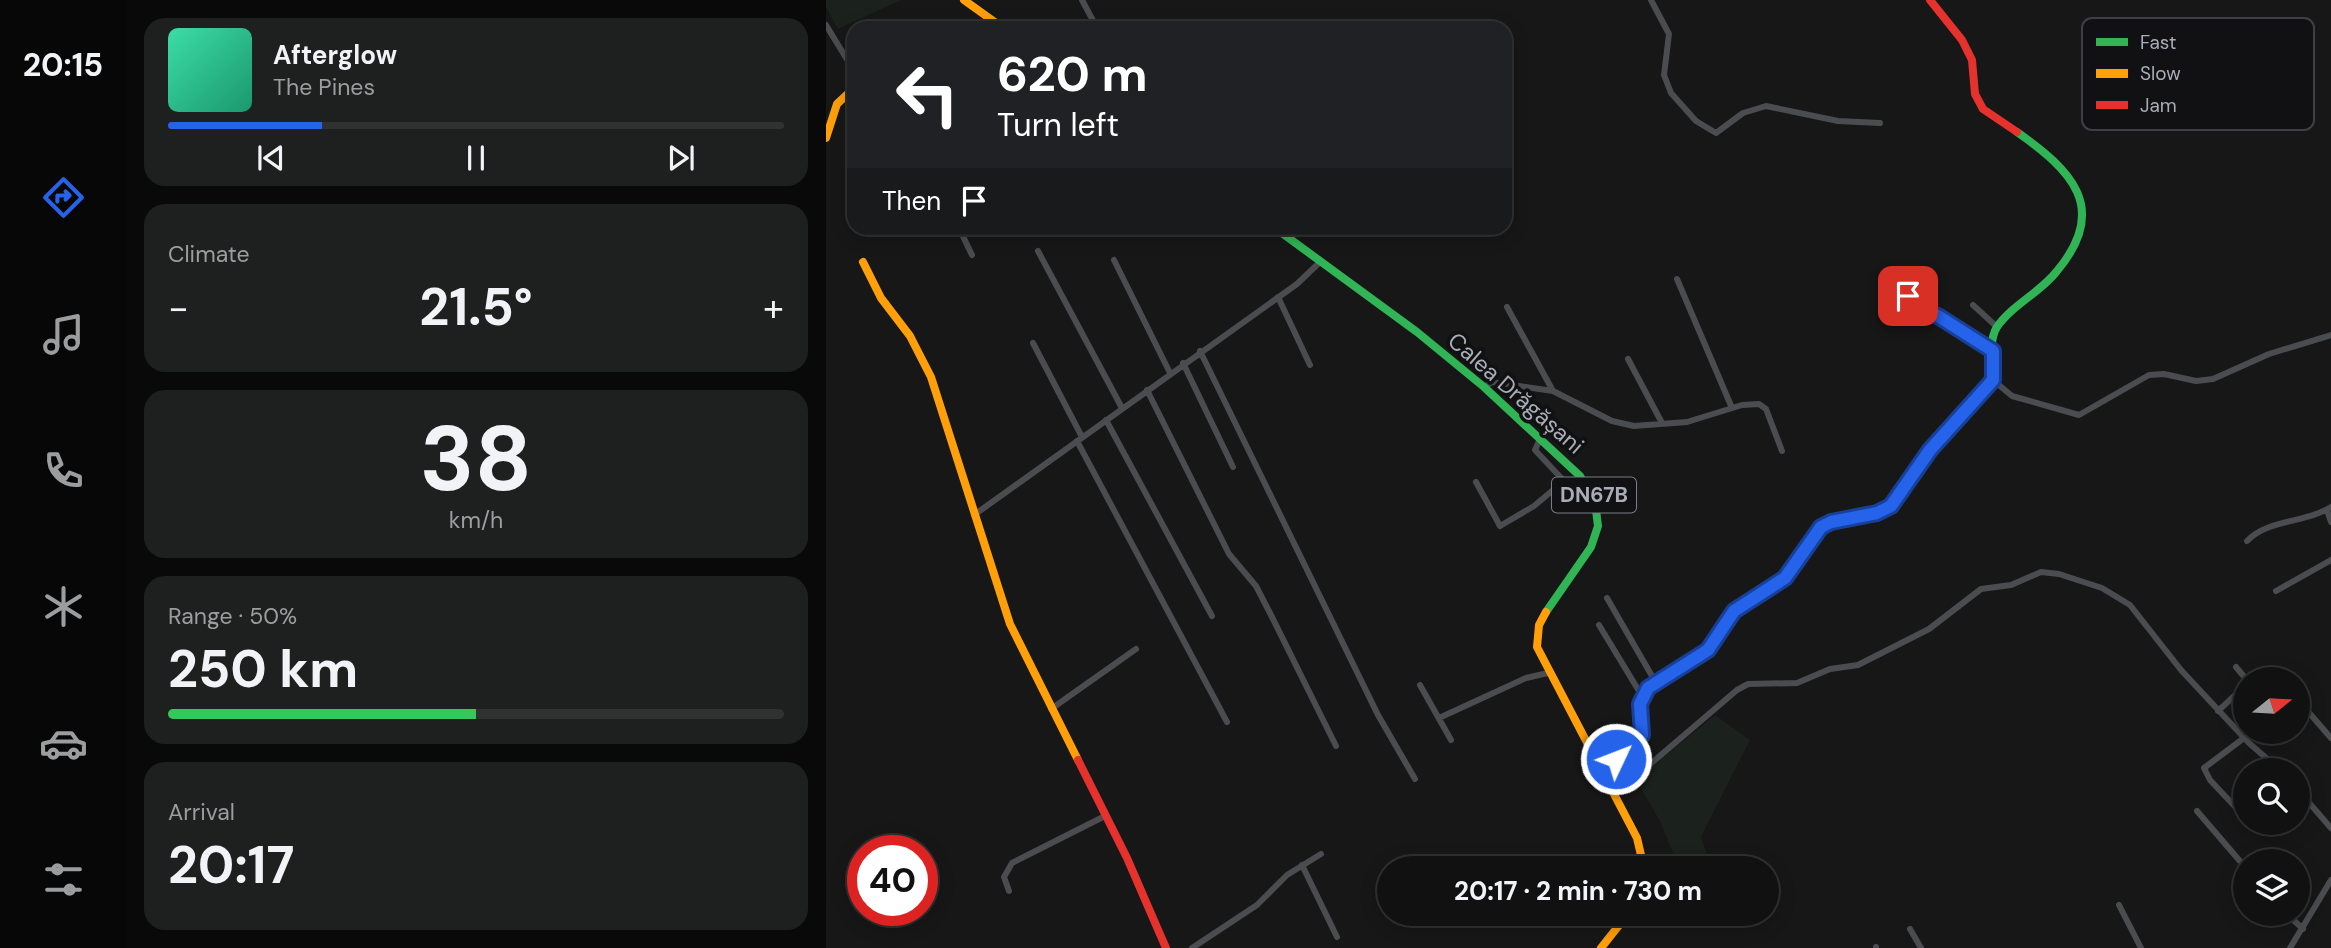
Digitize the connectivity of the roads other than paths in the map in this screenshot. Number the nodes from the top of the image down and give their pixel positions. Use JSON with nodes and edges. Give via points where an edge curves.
{"nodes":[{"id":1,"x":964,"y":0,"type":"edge"},
{"id":2,"x":1082,"y":0,"type":"edge"},
{"id":3,"x":1651,"y":0,"type":"edge"},
{"id":4,"x":1930,"y":0,"type":"edge"},
{"id":5,"x":993,"y":21,"type":"edge"},
{"id":6,"x":1093,"y":21,"type":"edge"},
{"id":7,"x":826,"y":25,"type":"edge"},
{"id":8,"x":847,"y":60,"type":"edge"},
{"id":9,"x":847,"y":95,"type":"edge"},
{"id":10,"x":1880,"y":123,"type":"dead end"},
{"id":11,"x":826,"y":138,"type":"edge"},
{"id":12,"x":962,"y":235,"type":"edge"},
{"id":13,"x":1285,"y":235,"type":"edge"},
{"id":14,"x":1038,"y":251,"type":"dead end"},
{"id":15,"x":972,"y":255,"type":"dead end"},
{"id":16,"x":1114,"y":260,"type":"dead end"},
{"id":17,"x":1321,"y":261,"type":"junction"},
{"id":18,"x":863,"y":262,"type":"dead end"},
{"id":19,"x":1905,"y":278,"type":"dead end"},
{"id":20,"x":1677,"y":279,"type":"dead end"},
{"id":21,"x":1278,"y":297,"type":"junction"},
{"id":22,"x":1973,"y":305,"type":"dead end"},
{"id":23,"x":1507,"y":307,"type":"dead end"},
{"id":24,"x":1997,"y":327,"type":"junction"},
{"id":25,"x":2331,"y":335,"type":"edge"},
{"id":26,"x":1033,"y":343,"type":"dead end"},
{"id":27,"x":1200,"y":351,"type":"junction"},
{"id":28,"x":1993,"y":351,"type":"junction"},
{"id":29,"x":1628,"y":359,"type":"dead end"},
{"id":30,"x":1183,"y":363,"type":"junction"},
{"id":31,"x":1310,"y":365,"type":"dead end"},
{"id":32,"x":1170,"y":373,"type":"junction"},
{"id":33,"x":1993,"y":380,"type":"junction"},
{"id":34,"x":1484,"y":387,"type":"junction"},
{"id":35,"x":1147,"y":390,"type":"junction"},
{"id":36,"x":1553,"y":391,"type":"junction"},
{"id":37,"x":1122,"y":408,"type":"junction"},
{"id":38,"x":1732,"y":408,"type":"junction"},
{"id":39,"x":1106,"y":420,"type":"junction"},
{"id":40,"x":1662,"y":423,"type":"junction"},
{"id":41,"x":1079,"y":439,"type":"junction"},
{"id":42,"x":1540,"y":439,"type":"junction"},
{"id":43,"x":1782,"y":452,"type":"dead end"},
{"id":44,"x":1233,"y":467,"type":"dead end"},
{"id":45,"x":1476,"y":482,"type":"dead end"},
{"id":46,"x":2329,"y":509,"type":"edge"},
{"id":47,"x":974,"y":515,"type":"junction"},
{"id":48,"x":2331,"y":522,"type":"edge"},
{"id":49,"x":2247,"y":541,"type":"dead end"},
{"id":50,"x":2331,"y":560,"type":"edge"},
{"id":51,"x":2276,"y":591,"type":"dead end"},
{"id":52,"x":1606,"y":598,"type":"dead end"},
{"id":53,"x":1212,"y":616,"type":"dead end"},
{"id":54,"x":1599,"y":625,"type":"dead end"},
{"id":55,"x":1136,"y":649,"type":"dead end"},
{"id":56,"x":1548,"y":673,"type":"junction"},
{"id":57,"x":1656,"y":683,"type":"junction"},
{"id":58,"x":1420,"y":685,"type":"dead end"},
{"id":59,"x":1642,"y":696,"type":"junction"},
{"id":60,"x":2233,"y":697,"type":"edge"},
{"id":61,"x":1051,"y":709,"type":"junction"},
{"id":62,"x":2218,"y":711,"type":"junction"},
{"id":63,"x":2310,"y":714,"type":"edge"},
{"id":64,"x":1439,"y":718,"type":"junction"},
{"id":65,"x":1227,"y":722,"type":"dead end"},
{"id":66,"x":2233,"y":727,"type":"edge"},
{"id":67,"x":2331,"y":738,"type":"edge"},
{"id":68,"x":1451,"y":740,"type":"dead end"},
{"id":69,"x":2236,"y":744,"type":"edge"},
{"id":70,"x":2251,"y":744,"type":"edge"},
{"id":71,"x":1336,"y":746,"type":"dead end"},
{"id":72,"x":2266,"y":758,"type":"edge"},
{"id":73,"x":1599,"y":767,"type":"junction"},
{"id":74,"x":1415,"y":779,"type":"dead end"},
{"id":75,"x":1614,"y":794,"type":"junction"},
{"id":76,"x":2233,"y":804,"type":"edge"},
{"id":77,"x":2310,"y":804,"type":"edge"},
{"id":78,"x":2197,"y":811,"type":"dead end"},
{"id":79,"x":1105,"y":816,"type":"junction"},
{"id":80,"x":2331,"y":828,"type":"edge"},
{"id":81,"x":2233,"y":853,"type":"edge"},
{"id":82,"x":1321,"y":854,"type":"dead end"},
{"id":83,"x":1641,"y":856,"type":"edge"},
{"id":84,"x":1302,"y":865,"type":"junction"},
{"id":85,"x":2331,"y":880,"type":"edge"},
{"id":86,"x":1009,"y":891,"type":"dead end"},
{"id":87,"x":2119,"y":905,"type":"dead end"},
{"id":88,"x":1618,"y":926,"type":"edge"},
{"id":89,"x":2300,"y":926,"type":"edge"},
{"id":90,"x":1910,"y":929,"type":"dead end"},
{"id":91,"x":2303,"y":929,"type":"junction"},
{"id":92,"x":1337,"y":937,"type":"dead end"},
{"id":93,"x":1166,"y":948,"type":"edge"},
{"id":94,"x":1192,"y":948,"type":"edge"},
{"id":95,"x":1601,"y":948,"type":"edge"},
{"id":96,"x":1921,"y":948,"type":"edge"},
{"id":97,"x":2141,"y":948,"type":"edge"},
{"id":98,"x":2290,"y":948,"type":"edge"}],
"edges":[{"from":1,"to":5,"type":"street"},
{"from":2,"to":6,"type":"street"},
{"from":3,"to":10,"type":"street","via":[[1668,29],[1664,75],[1671,93],[1707,130],[1716,133],[1743,113],[1766,106],[1838,121]]},
{"from":4,"to":24,"type":"street","via":[[1962,40],[1983,109],[2041,149],[2078,188],[2084,204],[2076,239],[2058,271]]},
{"from":7,"to":8,"type":"street"},
{"from":9,"to":11,"type":"street","via":[[837,104]]},
{"from":12,"to":15,"type":"street"},
{"from":13,"to":17,"type":"street","name":"Calea Drăgășani","number":"DN67B"},
{"from":14,"to":37,"type":"street"},
{"from":16,"to":32,"type":"street"},
{"from":17,"to":21,"type":"street"},
{"from":17,"to":34,"type":"street","name":"Calea Drăgășani","number":"DN67B"},
{"from":18,"to":47,"type":"street","via":[[931,377]]},
{"from":19,"to":28,"type":"street","via":[[1916,308],[1938,316]]},
{"from":20,"to":38,"type":"street"},
{"from":21,"to":27,"type":"street"},
{"from":21,"to":31,"type":"street"},
{"from":22,"to":24,"type":"street"},
{"from":23,"to":36,"type":"street"},
{"from":24,"to":28,"type":"street"},
{"from":25,"to":33,"type":"street","via":[[2269,354],[2213,379],[2149,375],[2080,415],[2012,396]]},
{"from":26,"to":41,"type":"street"},
{"from":27,"to":30,"type":"street"},
{"from":27,"to":74,"type":"street","via":[[1372,703]]},
{"from":28,"to":33,"type":"street"},
{"from":29,"to":40,"type":"street"},
{"from":30,"to":32,"type":"street"},
{"from":30,"to":44,"type":"street"},
{"from":32,"to":35,"type":"street"},
{"from":33,"to":57,"type":"street","via":[[1930,450],[1891,506],[1821,527],[1779,584],[1734,611],[1708,650]]},
{"from":34,"to":36,"type":"street","via":[[1503,383]]},
{"from":34,"to":42,"type":"street","name":"Calea Drăgășani","number":"DN67B"},
{"from":35,"to":37,"type":"street"},
{"from":35,"to":71,"type":"street","via":[[1229,554],[1256,586]]},
{"from":36,"to":40,"type":"street","via":[[1624,425]]},
{"from":37,"to":39,"type":"street"},
{"from":38,"to":40,"type":"street","via":[[1706,418]]},
{"from":38,"to":43,"type":"street","via":[[1751,404],[1766,409]]},
{"from":39,"to":41,"type":"street"},
{"from":39,"to":53,"type":"street"},
{"from":41,"to":47,"type":"street"},
{"from":41,"to":65,"type":"street"},
{"from":42,"to":45,"type":"street","via":[[1535,450],[1564,481],[1534,506],[1500,526]]},
{"from":42,"to":56,"type":"street","name":"Calea Drăgășani","number":"DN67B","via":[[1592,491],[1598,516],[1592,545],[1538,630],[1537,647]]},
{"from":46,"to":48,"type":"street"},
{"from":46,"to":49,"type":"street","via":[[2263,530]]},
{"from":47,"to":61,"type":"street","via":[[1001,602]]},
{"from":50,"to":51,"type":"street"},
{"from":52,"to":57,"type":"street"},
{"from":54,"to":59,"type":"street"},
{"from":55,"to":61,"type":"street"},
{"from":56,"to":64,"type":"street","via":[[1526,678]]},
{"from":56,"to":73,"type":"street","name":"Calea Drăgășani","number":"DN67B"},
{"from":57,"to":59,"type":"street"},
{"from":58,"to":64,"type":"street"},
{"from":59,"to":73,"type":"street","via":[[1643,729],[1636,746]]},
{"from":60,"to":62,"type":"street"},
{"from":61,"to":79,"type":"street"},
{"from":62,"to":66,"type":"street"},
{"from":62,"to":75,"type":"street","via":[[2130,605],[2081,580],[2041,572],[2011,585],[1970,594],[1945,619],[1858,665],[1830,669],[1797,683],[1748,684]]},
{"from":63,"to":67,"type":"street"},
{"from":64,"to":68,"type":"street"},
{"from":69,"to":76,"type":"street","via":[[2204,772]]},
{"from":70,"to":72,"type":"street"},
{"from":73,"to":75,"type":"street","name":"Calea Drăgășani","number":"DN67B"},
{"from":75,"to":83,"type":"street","name":"Calea Drăgășani","number":"DN67B"},
{"from":77,"to":80,"type":"street"},
{"from":78,"to":81,"type":"street"},
{"from":79,"to":86,"type":"street","via":[[1012,863],[1004,877]]},
{"from":79,"to":93,"type":"street"},
{"from":82,"to":84,"type":"street"},
{"from":84,"to":92,"type":"street"},
{"from":84,"to":94,"type":"street","via":[[1256,905]]},
{"from":85,"to":91,"type":"street"},
{"from":87,"to":97,"type":"street"},
{"from":88,"to":95,"type":"street"},
{"from":89,"to":91,"type":"street"},
{"from":90,"to":96,"type":"street"},
{"from":91,"to":98,"type":"street"}]}
